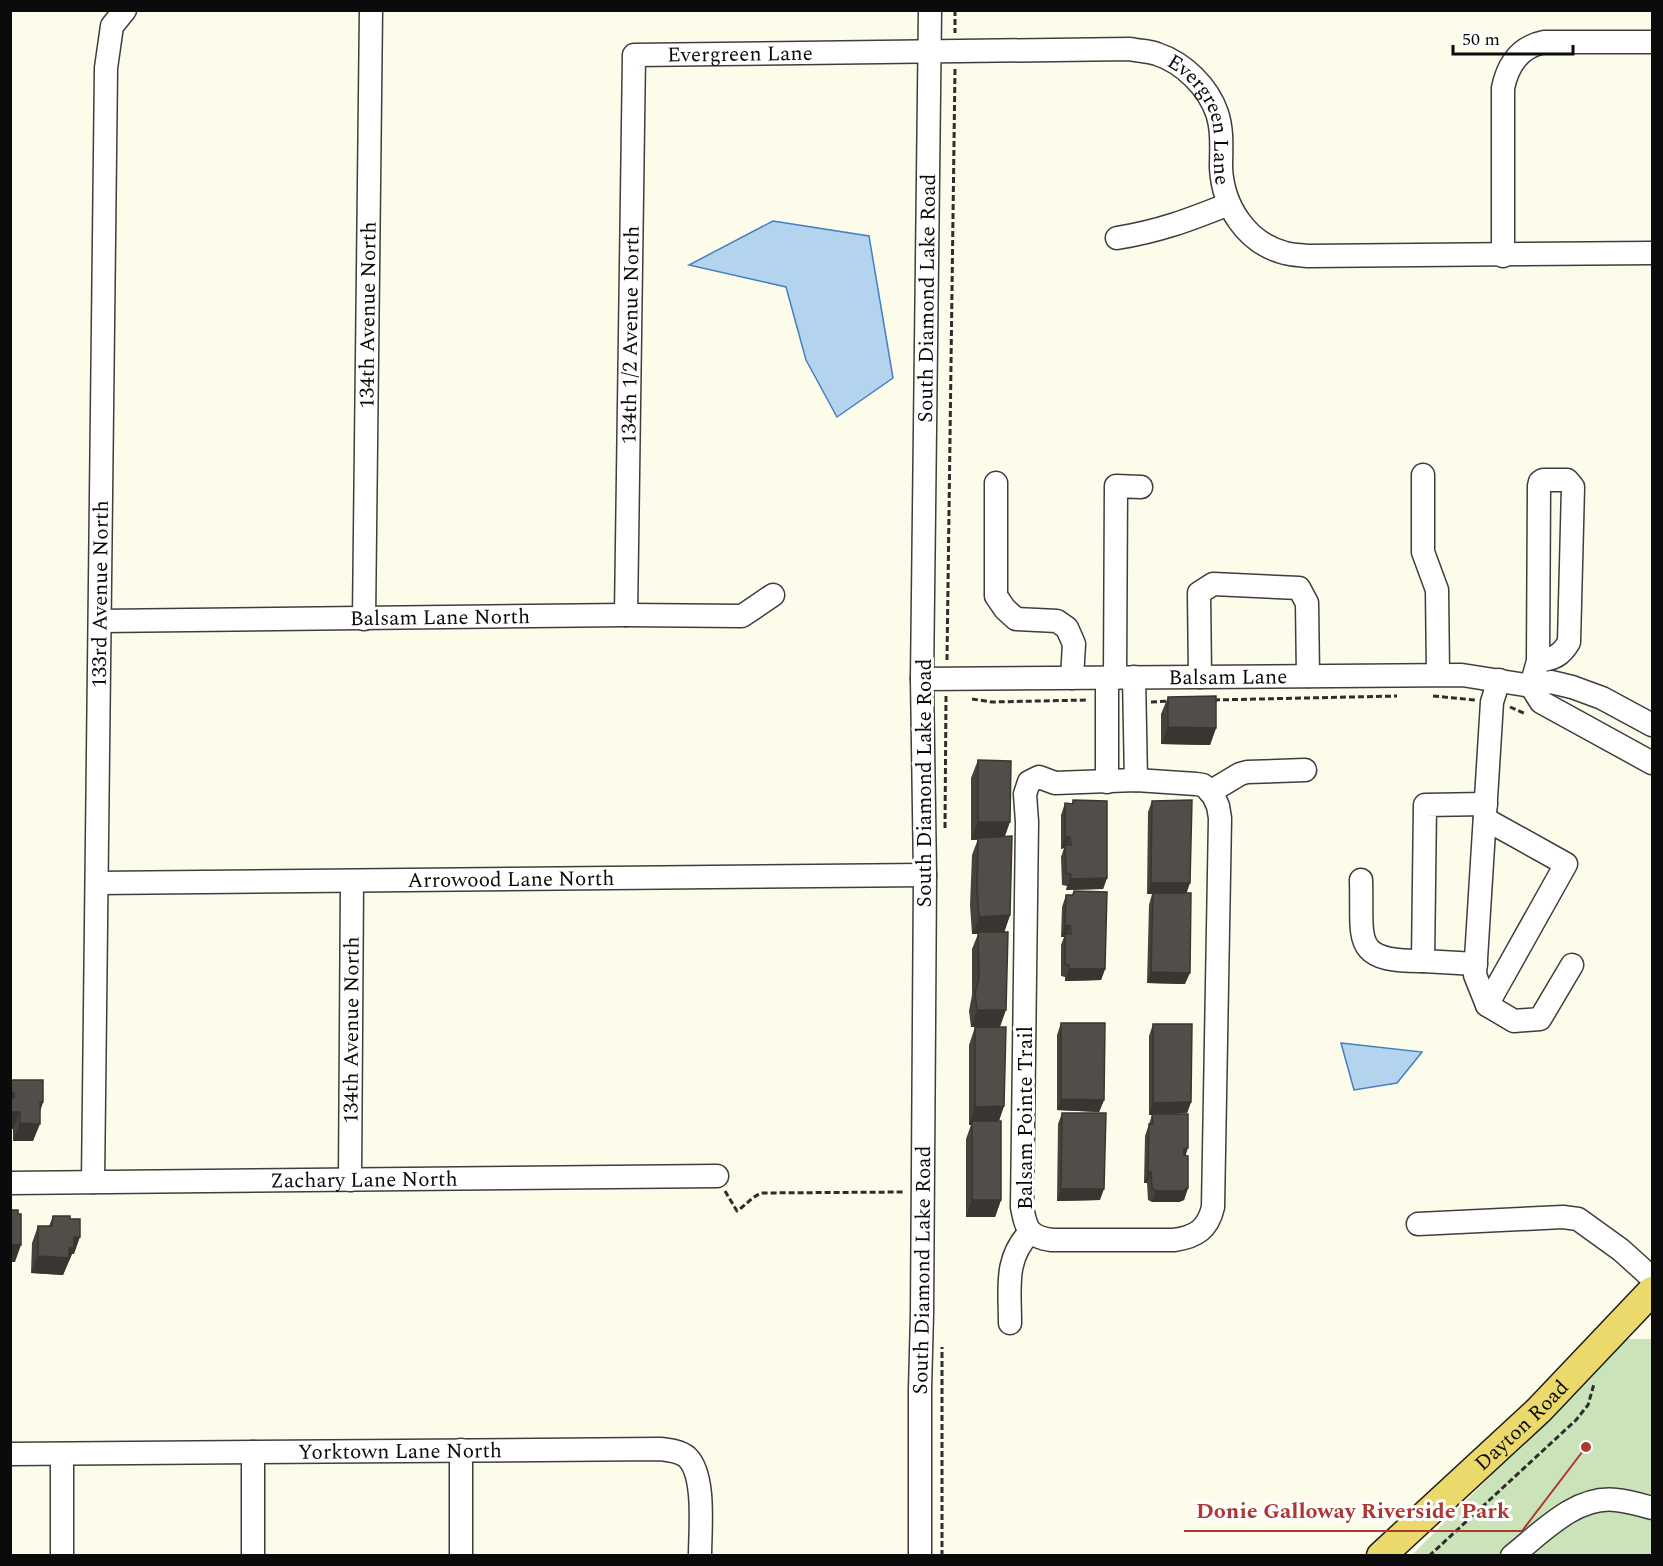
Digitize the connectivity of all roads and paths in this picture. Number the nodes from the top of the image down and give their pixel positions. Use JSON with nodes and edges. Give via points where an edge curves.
{"nodes":[{"id":1,"x":125,"y":10,"type":"edge"},
{"id":2,"x":371,"y":10,"type":"edge"},
{"id":3,"x":930,"y":10,"type":"edge"},
{"id":4,"x":955,"y":10,"type":"edge"},
{"id":5,"x":1653,"y":42,"type":"edge"},
{"id":6,"x":955,"y":50,"type":"junction"},
{"id":7,"x":930,"y":51,"type":"junction"},
{"id":8,"x":634,"y":55,"type":"joint"},
{"id":9,"x":1229,"y":204,"type":"junction"},
{"id":10,"x":1117,"y":238,"type":"dead end"},
{"id":11,"x":1653,"y":253,"type":"edge"},
{"id":12,"x":1503,"y":256,"type":"junction"},
{"id":13,"x":1423,"y":475,"type":"dead end"},
{"id":14,"x":996,"y":483,"type":"dead end"},
{"id":15,"x":1141,"y":487,"type":"dead end"},
{"id":16,"x":773,"y":595,"type":"dead end"},
{"id":17,"x":626,"y":615,"type":"junction"},
{"id":18,"x":364,"y":619,"type":"junction"},
{"id":19,"x":100,"y":621,"type":"junction"},
{"id":20,"x":1538,"y":661,"type":"junction"},
{"id":21,"x":1308,"y":676,"type":"junction"},
{"id":22,"x":1200,"y":677,"type":"junction"},
{"id":23,"x":1072,"y":678,"type":"junction"},
{"id":24,"x":922,"y":679,"type":"junction"},
{"id":25,"x":1499,"y":680,"type":"junction"},
{"id":26,"x":1115,"y":683,"type":"junction"},
{"id":27,"x":1435,"y":685,"type":"junction"},
{"id":28,"x":1531,"y":686,"type":"junction"},
{"id":29,"x":948,"y":690,"type":"junction"},
{"id":30,"x":1408,"y":696,"type":"dead end"},
{"id":31,"x":970,"y":699,"type":"dead end"},
{"id":32,"x":1206,"y":700,"type":"edge"},
{"id":33,"x":1170,"y":701,"type":"edge"},
{"id":34,"x":1134,"y":702,"type":"junction"},
{"id":35,"x":1492,"y":702,"type":"junction"},
{"id":36,"x":1532,"y":718,"type":"dead end"},
{"id":37,"x":1653,"y":724,"type":"edge"},
{"id":38,"x":1653,"y":763,"type":"edge"},
{"id":39,"x":1305,"y":770,"type":"dead end"},
{"id":40,"x":1136,"y":780,"type":"junction"},
{"id":41,"x":1107,"y":782,"type":"junction"},
{"id":42,"x":1210,"y":792,"type":"junction"},
{"id":43,"x":1486,"y":812,"type":"junction"},
{"id":44,"x":945,"y":831,"type":"dead end"},
{"id":45,"x":925,"y":875,"type":"junction"},
{"id":46,"x":1361,"y":880,"type":"dead end"},
{"id":47,"x":352,"y":881,"type":"junction"},
{"id":48,"x":97,"y":883,"type":"junction"},
{"id":49,"x":1423,"y":961,"type":"junction"},
{"id":50,"x":1476,"y":964,"type":"junction"},
{"id":51,"x":1572,"y":965,"type":"dead end"},
{"id":52,"x":1487,"y":1005,"type":"junction"},
{"id":53,"x":717,"y":1176,"type":"joint"},
{"id":54,"x":350,"y":1180,"type":"junction"},
{"id":55,"x":93,"y":1182,"type":"junction"},
{"id":56,"x":10,"y":1183,"type":"edge"},
{"id":57,"x":922,"y":1192,"type":"junction"},
{"id":58,"x":1418,"y":1224,"type":"dead end"},
{"id":59,"x":1030,"y":1232,"type":"junction"},
{"id":60,"x":1653,"y":1278,"type":"edge"},
{"id":61,"x":1653,"y":1291,"type":"edge"},
{"id":62,"x":1010,"y":1323,"type":"dead end"},
{"id":63,"x":942,"y":1345,"type":"dead end"},
{"id":64,"x":1599,"y":1348,"type":"junction"},
{"id":65,"x":461,"y":1450,"type":"junction"},
{"id":66,"x":253,"y":1452,"type":"junction"},
{"id":67,"x":10,"y":1454,"type":"edge"},
{"id":68,"x":62,"y":1454,"type":"junction"},
{"id":69,"x":1653,"y":1508,"type":"edge"},
{"id":70,"x":62,"y":1556,"type":"edge"},
{"id":71,"x":253,"y":1556,"type":"edge"},
{"id":72,"x":461,"y":1556,"type":"edge"},
{"id":73,"x":700,"y":1556,"type":"edge"},
{"id":74,"x":920,"y":1556,"type":"edge"},
{"id":75,"x":942,"y":1556,"type":"edge"},
{"id":76,"x":1382,"y":1556,"type":"edge"},
{"id":77,"x":1429,"y":1556,"type":"edge"},
{"id":78,"x":1512,"y":1556,"type":"edge"}],
"edges":[{"from":1,"to":19,"type":"street","name":"133rd Avenue North","via":[[112,26],[106,68]]},
{"from":2,"to":18,"type":"street","name":"134th Avenue North"},
{"from":3,"to":7,"type":"street","name":"South Diamond Lake Road"},
{"from":4,"to":6,"type":"path"},
{"from":5,"to":12,"type":"street","via":[[1544,42],[1531,45],[1511,64],[1503,88]]},
{"from":6,"to":7,"type":"street","name":"Evergreen Lane"},
{"from":6,"to":9,"type":"street","name":"Evergreen Lane","via":[[1130,49],[1156,53],[1173,61],[1207,92],[1217,114],[1221,170]]},
{"from":6,"to":29,"type":"path"},
{"from":7,"to":8,"type":"street","name":"Evergreen Lane"},
{"from":7,"to":24,"type":"street","name":"South Diamond Lake Road"},
{"from":8,"to":17,"type":"street","name":"134th 1/2 Avenue North"},
{"from":9,"to":10,"type":"street","via":[[1174,226]]},
{"from":9,"to":12,"type":"street","name":"Evergreen Lane","via":[[1247,230],[1264,245],[1285,253]]},
{"from":11,"to":12,"type":"street","name":"Evergreen Lane"},
{"from":13,"to":27,"type":"street","via":[[1423,552],[1437,590]]},
{"from":14,"to":23,"type":"street","via":[[996,596],[1017,619],[1057,621],[1067,628],[1074,644]]},
{"from":15,"to":26,"type":"street","via":[[1116,486]]},
{"from":16,"to":17,"type":"street","name":"Balsam Lane North","via":[[742,616]]},
{"from":17,"to":18,"type":"street","name":"Balsam Lane North"},
{"from":18,"to":19,"type":"street","name":"Balsam Lane North"},
{"from":19,"to":48,"type":"street","name":"133rd Avenue North"},
{"from":20,"to":20,"type":"street","via":[[1539,486],[1543,480],[1567,480],[1573,487],[1569,642],[1564,652]]},
{"from":20,"to":28,"type":"street"},
{"from":21,"to":22,"type":"street","name":"Balsam Lane"},
{"from":21,"to":22,"type":"street","via":[[1307,603],[1299,588],[1213,584],[1199,593]]},
{"from":21,"to":27,"type":"street","name":"Balsam Lane"},
{"from":22,"to":26,"type":"street","name":"Balsam Lane"},
{"from":23,"to":26,"type":"street","name":"Balsam Lane"},
{"from":23,"to":29,"type":"street","name":"Balsam Lane"},
{"from":24,"to":29,"type":"street","name":"Balsam Lane"},
{"from":24,"to":45,"type":"street","name":"South Diamond Lake Road"},
{"from":25,"to":27,"type":"street","name":"Balsam Lane","via":[[1462,675]]},
{"from":25,"to":28,"type":"street","name":"Balsam Lane"},
{"from":25,"to":35,"type":"street"},
{"from":26,"to":31,"type":"path","via":[[992,702]]},
{"from":26,"to":34,"type":"street"},
{"from":26,"to":41,"type":"street"},
{"from":27,"to":35,"type":"path"},
{"from":28,"to":37,"type":"street","name":"Balsam Lane","via":[[1551,682],[1572,687]]},
{"from":28,"to":38,"type":"street","via":[[1541,702]]},
{"from":29,"to":44,"type":"path"},
{"from":30,"to":32,"type":"path"},
{"from":33,"to":34,"type":"path"},
{"from":34,"to":40,"type":"street"},
{"from":35,"to":36,"type":"path"},
{"from":35,"to":43,"type":"street"},
{"from":39,"to":42,"type":"street","via":[[1247,772]]},
{"from":40,"to":41,"type":"street","name":"Balsam Pointe Trail"},
{"from":40,"to":42,"type":"street","name":"Balsam Pointe Trail","via":[[1203,785]]},
{"from":41,"to":59,"type":"street","name":"Balsam Pointe Trail","via":[[1055,783],[1039,777],[1031,780],[1026,789],[1022,1207]]},
{"from":42,"to":59,"type":"street","name":"Balsam Pointe Trail","via":[[1220,818],[1210,1218],[1196,1235],[1174,1240],[1042,1239]]},
{"from":43,"to":49,"type":"street","via":[[1425,805]]},
{"from":43,"to":50,"type":"street"},
{"from":43,"to":52,"type":"street","via":[[1566,864]]},
{"from":45,"to":47,"type":"street","name":"Arrowood Lane North"},
{"from":45,"to":57,"type":"street","name":"South Diamond Lake Road"},
{"from":46,"to":49,"type":"street","via":[[1363,941],[1369,950],[1397,962]]},
{"from":47,"to":48,"type":"street","name":"Arrowood Lane North"},
{"from":47,"to":54,"type":"street","name":"134th Avenue North"},
{"from":48,"to":55,"type":"street","name":"133rd Avenue North"},
{"from":49,"to":50,"type":"street"},
{"from":50,"to":52,"type":"street","via":[[1475,975]]},
{"from":51,"to":52,"type":"street","via":[[1540,1019],[1514,1021]]},
{"from":53,"to":54,"type":"street","name":"Zachary Lane North"},
{"from":53,"to":57,"type":"path","via":[[737,1210],[761,1193]]},
{"from":54,"to":55,"type":"street","name":"Zachary Lane North"},
{"from":55,"to":56,"type":"street","name":"Zachary Lane North"},
{"from":57,"to":74,"type":"street","name":"South Diamond Lake Road"},
{"from":58,"to":60,"type":"street","via":[[1578,1219]]},
{"from":59,"to":62,"type":"street","via":[[1018,1246],[1011,1264]]},
{"from":61,"to":64,"type":"main road","name":"Dayton Road"},
{"from":63,"to":75,"type":"path"},
{"from":64,"to":76,"type":"main road","name":"Dayton Road","via":[[1531,1418]]},
{"from":64,"to":77,"type":"path","via":[[1593,1391],[1576,1420]]},
{"from":65,"to":66,"type":"street","name":"Yorktown Lane North"},
{"from":65,"to":72,"type":"street"},
{"from":65,"to":73,"type":"street","name":"Yorktown Lane North","via":[[674,1450],[687,1456],[699,1483]]},
{"from":66,"to":68,"type":"street","name":"Yorktown Lane North"},
{"from":66,"to":71,"type":"street"},
{"from":67,"to":68,"type":"street","name":"Yorktown Lane North"},
{"from":68,"to":70,"type":"street"},
{"from":69,"to":78,"type":"street","via":[[1614,1499],[1589,1502]]}]}
